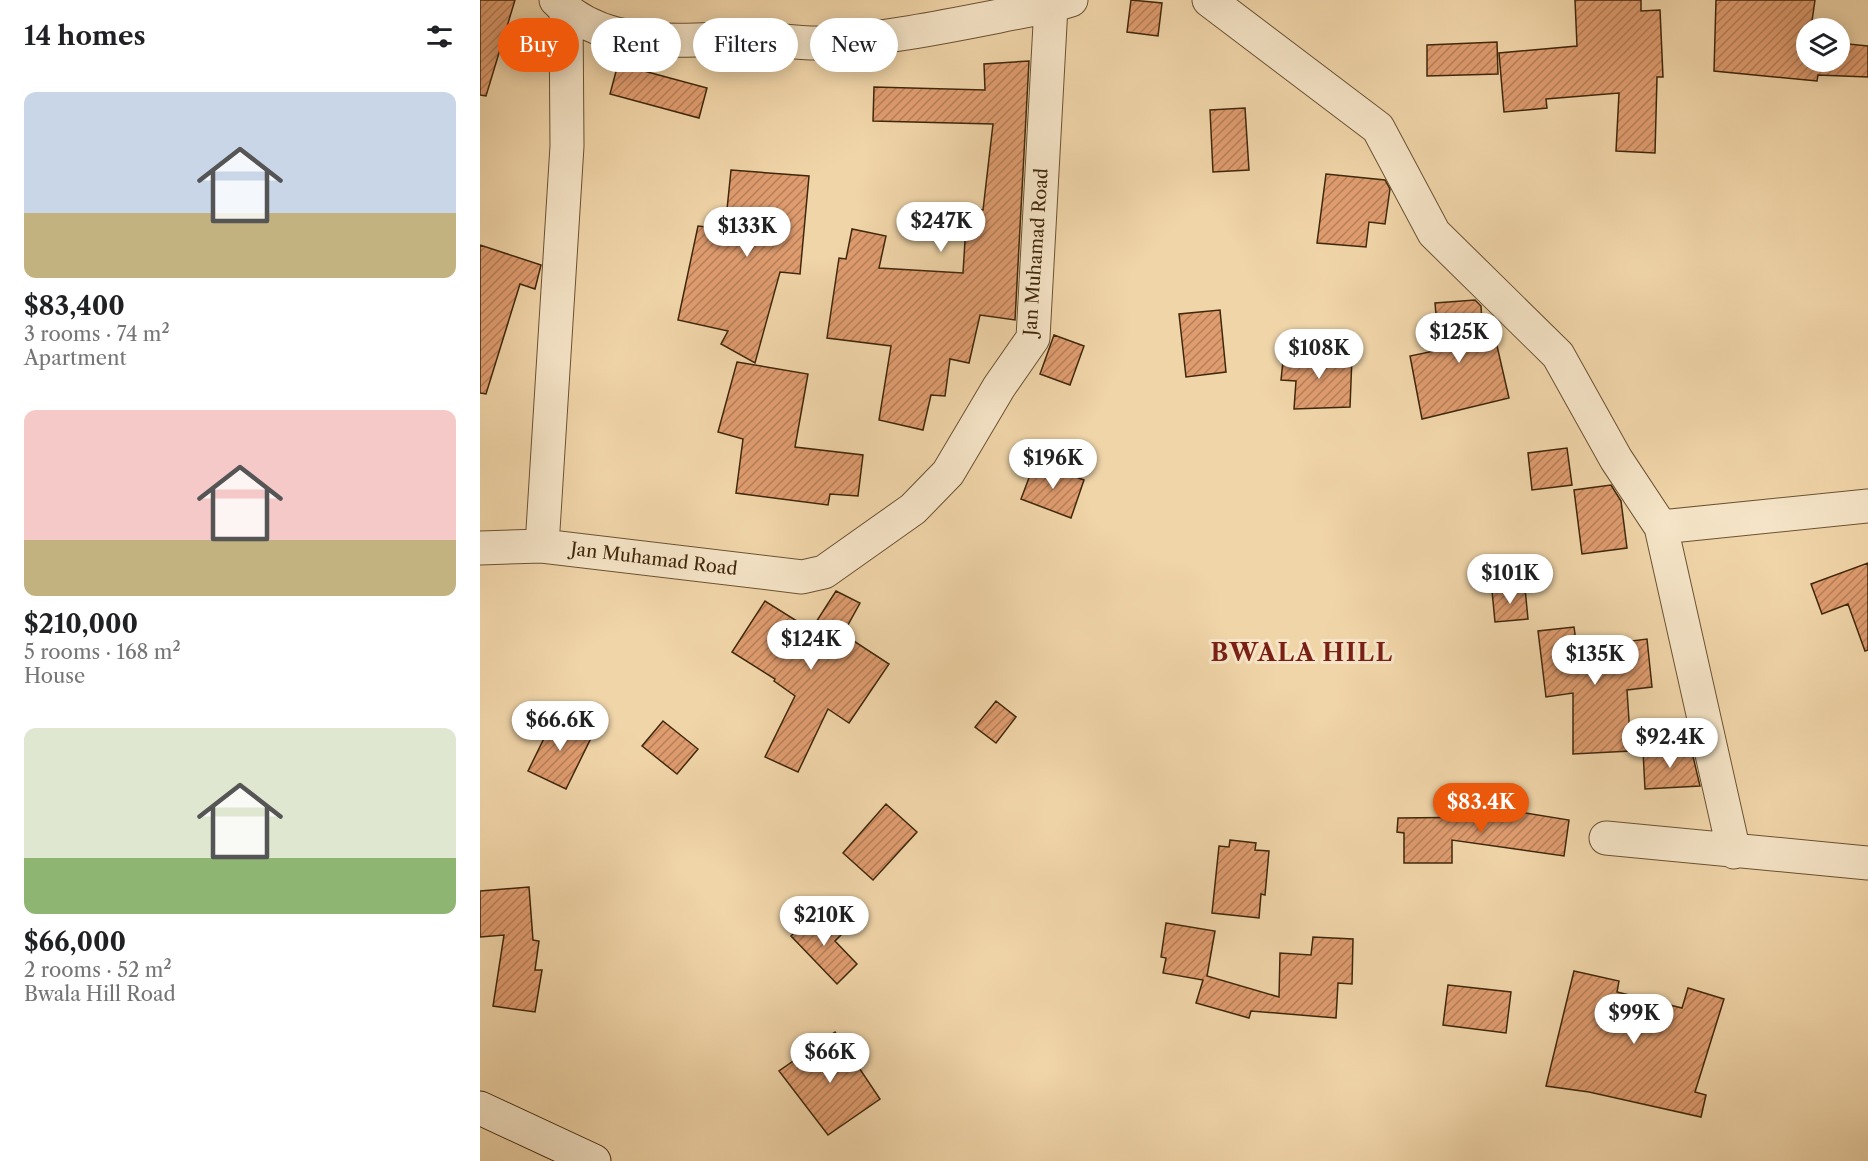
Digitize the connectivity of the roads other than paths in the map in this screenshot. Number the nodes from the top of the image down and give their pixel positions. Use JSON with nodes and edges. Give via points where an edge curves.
{"nodes":[{"id":1,"x":1209,"y":0,"type":"edge"},
{"id":2,"x":1061,"y":3,"type":"edge"},
{"id":3,"x":561,"y":5,"type":"edge"},
{"id":4,"x":1868,"y":506,"type":"edge"},
{"id":5,"x":1661,"y":527,"type":"junction"},
{"id":6,"x":542,"y":546,"type":"junction"},
{"id":7,"x":480,"y":548,"type":"edge"},
{"id":8,"x":1606,"y":838,"type":"dead end"},
{"id":9,"x":1734,"y":852,"type":"junction"},
{"id":10,"x":1868,"y":863,"type":"edge"},
{"id":11,"x":480,"y":1108,"type":"edge"},
{"id":12,"x":594,"y":1161,"type":"edge"}],
"edges":[{"from":1,"to":5,"type":"street","via":[[1378,128],[1434,233],[1558,355],[1616,459]]},
{"from":2,"to":3,"type":"street","via":[[876,38],[819,43],[759,38],[640,40],[591,25]]},
{"from":2,"to":6,"type":"street","name":"Jan Muhamad Road","via":[[1033,338],[948,473],[900,520],[830,569],[802,577]]},
{"from":3,"to":6,"type":"street","via":[[567,146]]},
{"from":4,"to":5,"type":"street"},
{"from":5,"to":9,"type":"street"},
{"from":6,"to":7,"type":"street","name":"Jan Muhamad Road"},
{"from":8,"to":9,"type":"street"},
{"from":9,"to":10,"type":"street"},
{"from":11,"to":12,"type":"street"}]}
